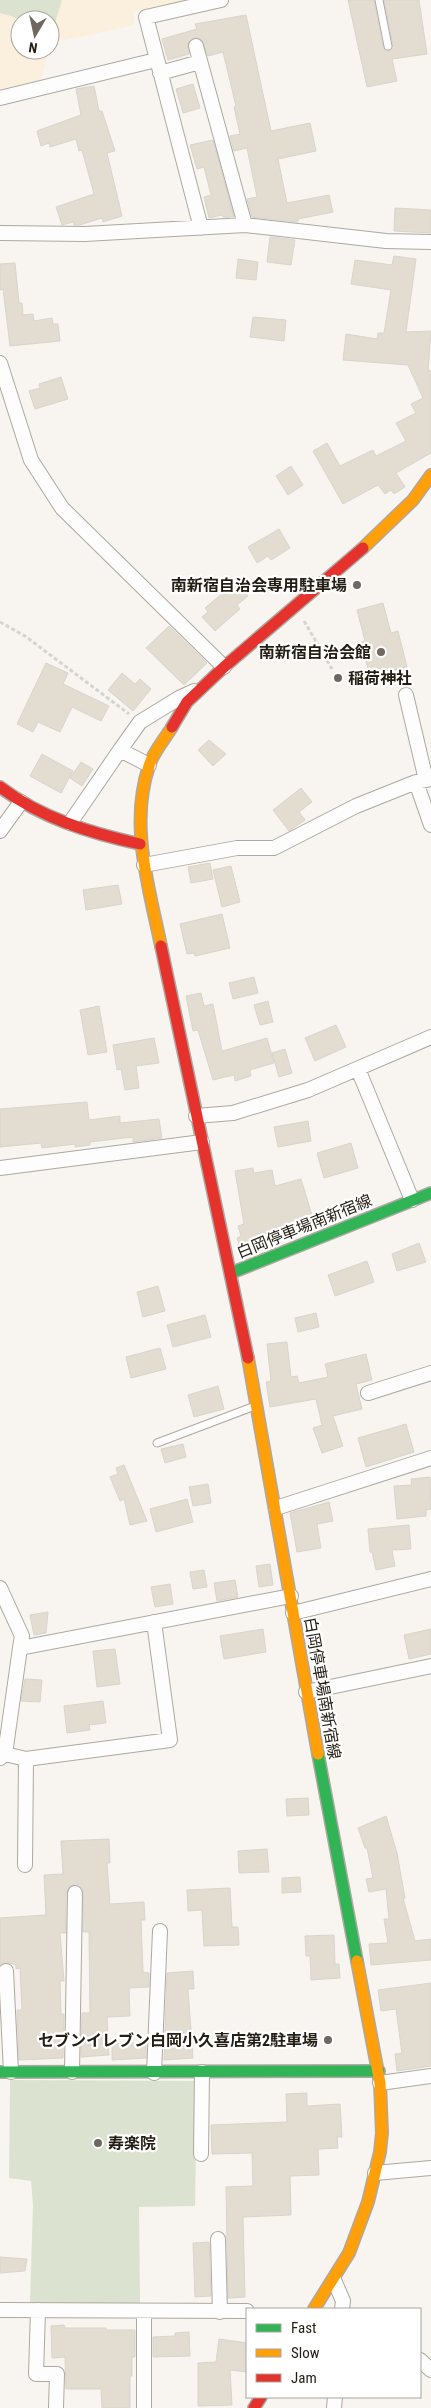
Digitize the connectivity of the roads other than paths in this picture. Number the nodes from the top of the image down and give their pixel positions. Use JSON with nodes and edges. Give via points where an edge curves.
{"nodes":[{"id":1,"x":221,"y":0,"type":"edge"},
{"id":2,"x":379,"y":0,"type":"edge"},
{"id":3,"x":196,"y":46,"type":"dead end"},
{"id":4,"x":388,"y":46,"type":"dead end"},
{"id":5,"x":156,"y":60,"type":"junction"},
{"id":6,"x":200,"y":62,"type":"junction"},
{"id":7,"x":160,"y":74,"type":"junction"},
{"id":8,"x":0,"y":98,"type":"edge"},
{"id":9,"x":244,"y":225,"type":"junction"},
{"id":10,"x":201,"y":228,"type":"junction"},
{"id":11,"x":0,"y":233,"type":"edge"},
{"id":12,"x":431,"y":242,"type":"edge"},
{"id":13,"x":0,"y":363,"type":"edge"},
{"id":14,"x":431,"y":475,"type":"edge"},
{"id":15,"x":224,"y":667,"type":"junction"},
{"id":16,"x":202,"y":688,"type":"junction"},
{"id":17,"x":406,"y":695,"type":"dead end"},
{"id":18,"x":120,"y":750,"type":"junction"},
{"id":19,"x":149,"y":765,"type":"junction"},
{"id":20,"x":424,"y":780,"type":"edge"},
{"id":21,"x":0,"y":787,"type":"edge"},
{"id":22,"x":21,"y":802,"type":"junction"},
{"id":23,"x":70,"y":823,"type":"junction"},
{"id":24,"x":431,"y":825,"type":"edge"},
{"id":25,"x":0,"y":831,"type":"edge"},
{"id":26,"x":140,"y":844,"type":"junction"},
{"id":27,"x":144,"y":865,"type":"junction"},
{"id":28,"x":431,"y":1037,"type":"edge"},
{"id":29,"x":358,"y":1068,"type":"junction"},
{"id":30,"x":196,"y":1116,"type":"junction"},
{"id":31,"x":202,"y":1142,"type":"junction"},
{"id":32,"x":0,"y":1168,"type":"edge"},
{"id":33,"x":431,"y":1193,"type":"edge"},
{"id":34,"x":412,"y":1200,"type":"junction"},
{"id":35,"x":231,"y":1273,"type":"junction"},
{"id":36,"x":431,"y":1373,"type":"edge"},
{"id":37,"x":368,"y":1393,"type":"dead end"},
{"id":38,"x":258,"y":1405,"type":"junction"},
{"id":39,"x":157,"y":1443,"type":"dead end"},
{"id":40,"x":431,"y":1458,"type":"edge"},
{"id":41,"x":276,"y":1508,"type":"junction"},
{"id":42,"x":431,"y":1579,"type":"edge"},
{"id":43,"x":0,"y":1588,"type":"edge"},
{"id":44,"x":291,"y":1596,"type":"junction"},
{"id":45,"x":293,"y":1613,"type":"junction"},
{"id":46,"x":154,"y":1622,"type":"junction"},
{"id":47,"x":20,"y":1648,"type":"junction"},
{"id":48,"x":431,"y":1666,"type":"edge"},
{"id":49,"x":306,"y":1692,"type":"junction"},
{"id":50,"x":2,"y":1756,"type":"edge"},
{"id":51,"x":26,"y":1759,"type":"junction"},
{"id":52,"x":25,"y":1866,"type":"dead end"},
{"id":53,"x":75,"y":1893,"type":"dead end"},
{"id":54,"x":160,"y":1932,"type":"dead end"},
{"id":55,"x":6,"y":1971,"type":"dead end"},
{"id":56,"x":6,"y":2072,"type":"edge"},
{"id":57,"x":72,"y":2072,"type":"junction"},
{"id":58,"x":154,"y":2072,"type":"junction"},
{"id":59,"x":202,"y":2072,"type":"junction"},
{"id":60,"x":431,"y":2076,"type":"edge"},
{"id":61,"x":379,"y":2077,"type":"junction"},
{"id":62,"x":201,"y":2154,"type":"dead end"},
{"id":63,"x":431,"y":2168,"type":"edge"},
{"id":64,"x":375,"y":2173,"type":"junction"},
{"id":65,"x":218,"y":2239,"type":"dead end"},
{"id":66,"x":334,"y":2280,"type":"junction"},
{"id":67,"x":315,"y":2308,"type":"edge"},
{"id":68,"x":342,"y":2308,"type":"edge"},
{"id":69,"x":0,"y":2310,"type":"edge"},
{"id":70,"x":38,"y":2310,"type":"junction"},
{"id":71,"x":144,"y":2311,"type":"junction"},
{"id":72,"x":246,"y":2311,"type":"edge"},
{"id":73,"x":220,"y":2312,"type":"junction"},
{"id":74,"x":421,"y":2361,"type":"edge"},
{"id":75,"x":431,"y":2370,"type":"edge"},
{"id":76,"x":56,"y":2408,"type":"edge"},
{"id":77,"x":144,"y":2408,"type":"edge"}],
"edges":[{"from":1,"to":5,"type":"street","via":[[146,17]]},
{"from":2,"to":4,"type":"lane"},
{"from":3,"to":6,"type":"street"},
{"from":5,"to":7,"type":"street"},
{"from":5,"to":8,"type":"street"},
{"from":6,"to":7,"type":"street"},
{"from":6,"to":9,"type":"street"},
{"from":7,"to":10,"type":"street"},
{"from":9,"to":10,"type":"street"},
{"from":9,"to":12,"type":"street"},
{"from":10,"to":11,"type":"street","via":[[85,234]]},
{"from":13,"to":15,"type":"street","via":[[31,460],[62,508]]},
{"from":14,"to":15,"type":"street","via":[[386,528]]},
{"from":15,"to":16,"type":"street"},
{"from":16,"to":18,"type":"street","via":[[140,722]]},
{"from":16,"to":19,"type":"street","via":[[187,702]]},
{"from":17,"to":20,"type":"street"},
{"from":18,"to":19,"type":"street"},
{"from":18,"to":23,"type":"street"},
{"from":19,"to":26,"type":"street","via":[[141,806]]},
{"from":20,"to":24,"type":"street"},
{"from":20,"to":27,"type":"street","via":[[356,806],[274,848],[237,848]]},
{"from":21,"to":22,"type":"street"},
{"from":22,"to":23,"type":"street"},
{"from":22,"to":25,"type":"street"},
{"from":23,"to":26,"type":"street","via":[[114,839]]},
{"from":26,"to":27,"type":"street"},
{"from":27,"to":30,"type":"street"},
{"from":28,"to":29,"type":"street"},
{"from":29,"to":30,"type":"street","via":[[265,1104]]},
{"from":29,"to":34,"type":"street"},
{"from":30,"to":31,"type":"street"},
{"from":31,"to":32,"type":"street"},
{"from":31,"to":35,"type":"street"},
{"from":33,"to":34,"type":"street","name":"白岡停車場南新宿線"},
{"from":34,"to":35,"type":"street","name":"白岡停車場南新宿線"},
{"from":35,"to":38,"type":"street","name":"白岡停車場南新宿線"},
{"from":36,"to":37,"type":"street"},
{"from":38,"to":39,"type":"lane"},
{"from":38,"to":41,"type":"street","name":"白岡停車場南新宿線"},
{"from":40,"to":41,"type":"street"},
{"from":41,"to":44,"type":"street","name":"白岡停車場南新宿線"},
{"from":42,"to":45,"type":"street"},
{"from":43,"to":47,"type":"street","via":[[22,1636]]},
{"from":44,"to":45,"type":"street","name":"白岡停車場南新宿線"},
{"from":44,"to":46,"type":"street"},
{"from":45,"to":49,"type":"street","name":"白岡停車場南新宿線"},
{"from":46,"to":47,"type":"street"},
{"from":46,"to":51,"type":"street","via":[[170,1740]]},
{"from":47,"to":50,"type":"street"},
{"from":48,"to":49,"type":"street"},
{"from":49,"to":61,"type":"street","name":"白岡停車場南新宿線"},
{"from":50,"to":51,"type":"street"},
{"from":51,"to":52,"type":"street"},
{"from":53,"to":57,"type":"street"},
{"from":54,"to":58,"type":"street"},
{"from":55,"to":56,"type":"street"},
{"from":56,"to":57,"type":"street"},
{"from":57,"to":58,"type":"street"},
{"from":58,"to":59,"type":"street"},
{"from":59,"to":61,"type":"street"},
{"from":59,"to":62,"type":"street"},
{"from":60,"to":61,"type":"street"},
{"from":61,"to":64,"type":"street","name":"白岡停車場南新宿線","via":[[382,2133]]},
{"from":63,"to":64,"type":"street"},
{"from":64,"to":66,"type":"street","name":"白岡停車場南新宿線","via":[[358,2233]]},
{"from":65,"to":73,"type":"street"},
{"from":66,"to":67,"type":"street","name":"白岡停車場南新宿線"},
{"from":66,"to":68,"type":"street","via":[[343,2301]]},
{"from":69,"to":70,"type":"street"},
{"from":70,"to":71,"type":"street"},
{"from":70,"to":76,"type":"street","via":[[36,2374],[57,2374]]},
{"from":71,"to":73,"type":"street"},
{"from":71,"to":77,"type":"street"},
{"from":72,"to":73,"type":"street"},
{"from":74,"to":75,"type":"street"}]}
